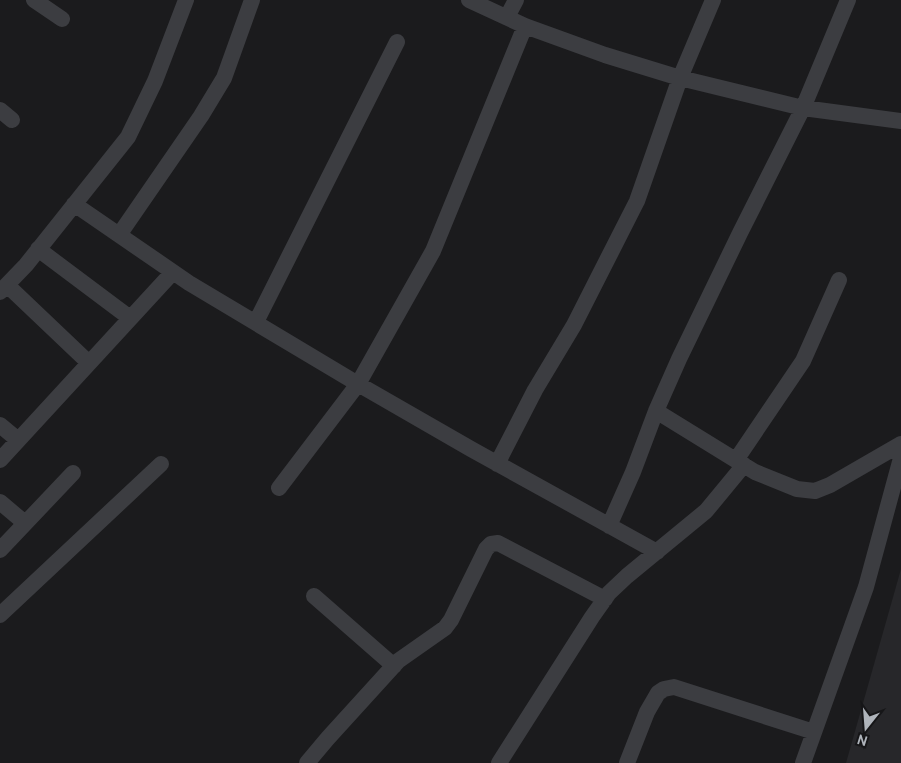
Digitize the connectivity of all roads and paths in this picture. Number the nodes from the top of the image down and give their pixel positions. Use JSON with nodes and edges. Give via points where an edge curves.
{"nodes":[{"id":1,"x":34,"y":0,"type":"edge"},
{"id":2,"x":186,"y":0,"type":"edge"},
{"id":3,"x":252,"y":0,"type":"edge"},
{"id":4,"x":469,"y":0,"type":"edge"},
{"id":5,"x":516,"y":0,"type":"edge"},
{"id":6,"x":713,"y":0,"type":"edge"},
{"id":7,"x":844,"y":1,"type":"edge"},
{"id":8,"x":507,"y":18,"type":"junction"},
{"id":9,"x":62,"y":19,"type":"dead end"},
{"id":10,"x":525,"y":26,"type":"junction"},
{"id":11,"x":397,"y":42,"type":"dead end"},
{"id":12,"x":680,"y":78,"type":"junction"},
{"id":13,"x":803,"y":108,"type":"junction"},
{"id":14,"x":901,"y":121,"type":"edge"},
{"id":15,"x":74,"y":204,"type":"junction"},
{"id":16,"x":119,"y":235,"type":"junction"},
{"id":17,"x":38,"y":249,"type":"junction"},
{"id":18,"x":172,"y":272,"type":"junction"},
{"id":19,"x":839,"y":280,"type":"dead end"},
{"id":20,"x":2,"y":289,"type":"edge"},
{"id":21,"x":130,"y":318,"type":"junction"},
{"id":22,"x":256,"y":322,"type":"junction"},
{"id":23,"x":89,"y":363,"type":"junction"},
{"id":24,"x":358,"y":384,"type":"junction"},
{"id":25,"x":656,"y":411,"type":"junction"},
{"id":26,"x":0,"y":424,"type":"edge"},
{"id":27,"x":18,"y":440,"type":"junction"},
{"id":28,"x":901,"y":444,"type":"edge"},
{"id":29,"x":901,"y":458,"type":"edge"},
{"id":30,"x":0,"y":460,"type":"edge"},
{"id":31,"x":740,"y":462,"type":"junction"},
{"id":32,"x":160,"y":464,"type":"dead end"},
{"id":33,"x":497,"y":464,"type":"junction"},
{"id":34,"x":73,"y":473,"type":"dead end"},
{"id":35,"x":279,"y":488,"type":"dead end"},
{"id":36,"x":0,"y":502,"type":"edge"},
{"id":37,"x":25,"y":523,"type":"junction"},
{"id":38,"x":609,"y":526,"type":"junction"},
{"id":39,"x":0,"y":550,"type":"edge"},
{"id":40,"x":657,"y":552,"type":"junction"},
{"id":41,"x":314,"y":596,"type":"dead end"},
{"id":42,"x":605,"y":599,"type":"junction"},
{"id":43,"x":0,"y":615,"type":"edge"},
{"id":44,"x":394,"y":666,"type":"junction"},
{"id":45,"x":814,"y":732,"type":"junction"},
{"id":46,"x":307,"y":763,"type":"edge"},
{"id":47,"x":499,"y":763,"type":"edge"},
{"id":48,"x":627,"y":763,"type":"edge"},
{"id":49,"x":803,"y":763,"type":"edge"}],
"edges":[{"from":1,"to":9,"type":"street"},
{"from":2,"to":15,"type":"street","via":[[155,81],[128,136]]},
{"from":3,"to":16,"type":"street","via":[[224,78]]},
{"from":4,"to":8,"type":"street"},
{"from":5,"to":8,"type":"street"},
{"from":6,"to":12,"type":"street"},
{"from":7,"to":13,"type":"street"},
{"from":8,"to":10,"type":"street"},
{"from":10,"to":12,"type":"street"},
{"from":10,"to":24,"type":"street","via":[[433,251]]},
{"from":11,"to":22,"type":"street"},
{"from":12,"to":13,"type":"street"},
{"from":12,"to":33,"type":"street","via":[[638,200]]},
{"from":13,"to":14,"type":"street"},
{"from":13,"to":25,"type":"street","via":[[735,242]]},
{"from":15,"to":16,"type":"street"},
{"from":15,"to":17,"type":"street"},
{"from":16,"to":18,"type":"street"},
{"from":17,"to":20,"type":"street"},
{"from":17,"to":21,"type":"street"},
{"from":18,"to":21,"type":"street"},
{"from":18,"to":22,"type":"street"},
{"from":19,"to":31,"type":"street","via":[[803,361]]},
{"from":20,"to":23,"type":"street"},
{"from":21,"to":23,"type":"street"},
{"from":22,"to":24,"type":"street"},
{"from":23,"to":27,"type":"street"},
{"from":24,"to":33,"type":"street"},
{"from":24,"to":35,"type":"street"},
{"from":25,"to":31,"type":"street"},
{"from":25,"to":38,"type":"street"},
{"from":26,"to":27,"type":"street"},
{"from":27,"to":30,"type":"street"},
{"from":28,"to":31,"type":"street","via":[[815,491],[797,489],[755,472]]},
{"from":29,"to":45,"type":"street","via":[[866,587]]},
{"from":31,"to":40,"type":"street","via":[[706,511]]},
{"from":32,"to":43,"type":"street"},
{"from":33,"to":38,"type":"street"},
{"from":34,"to":37,"type":"street"},
{"from":36,"to":37,"type":"street"},
{"from":37,"to":39,"type":"street"},
{"from":38,"to":40,"type":"street"},
{"from":40,"to":42,"type":"street"},
{"from":41,"to":44,"type":"street"},
{"from":42,"to":44,"type":"street","via":[[498,543],[492,544],[486,549],[445,628]]},
{"from":42,"to":47,"type":"street"},
{"from":44,"to":46,"type":"street"},
{"from":45,"to":48,"type":"street","via":[[674,687],[658,693]]},
{"from":45,"to":49,"type":"street"}]}
